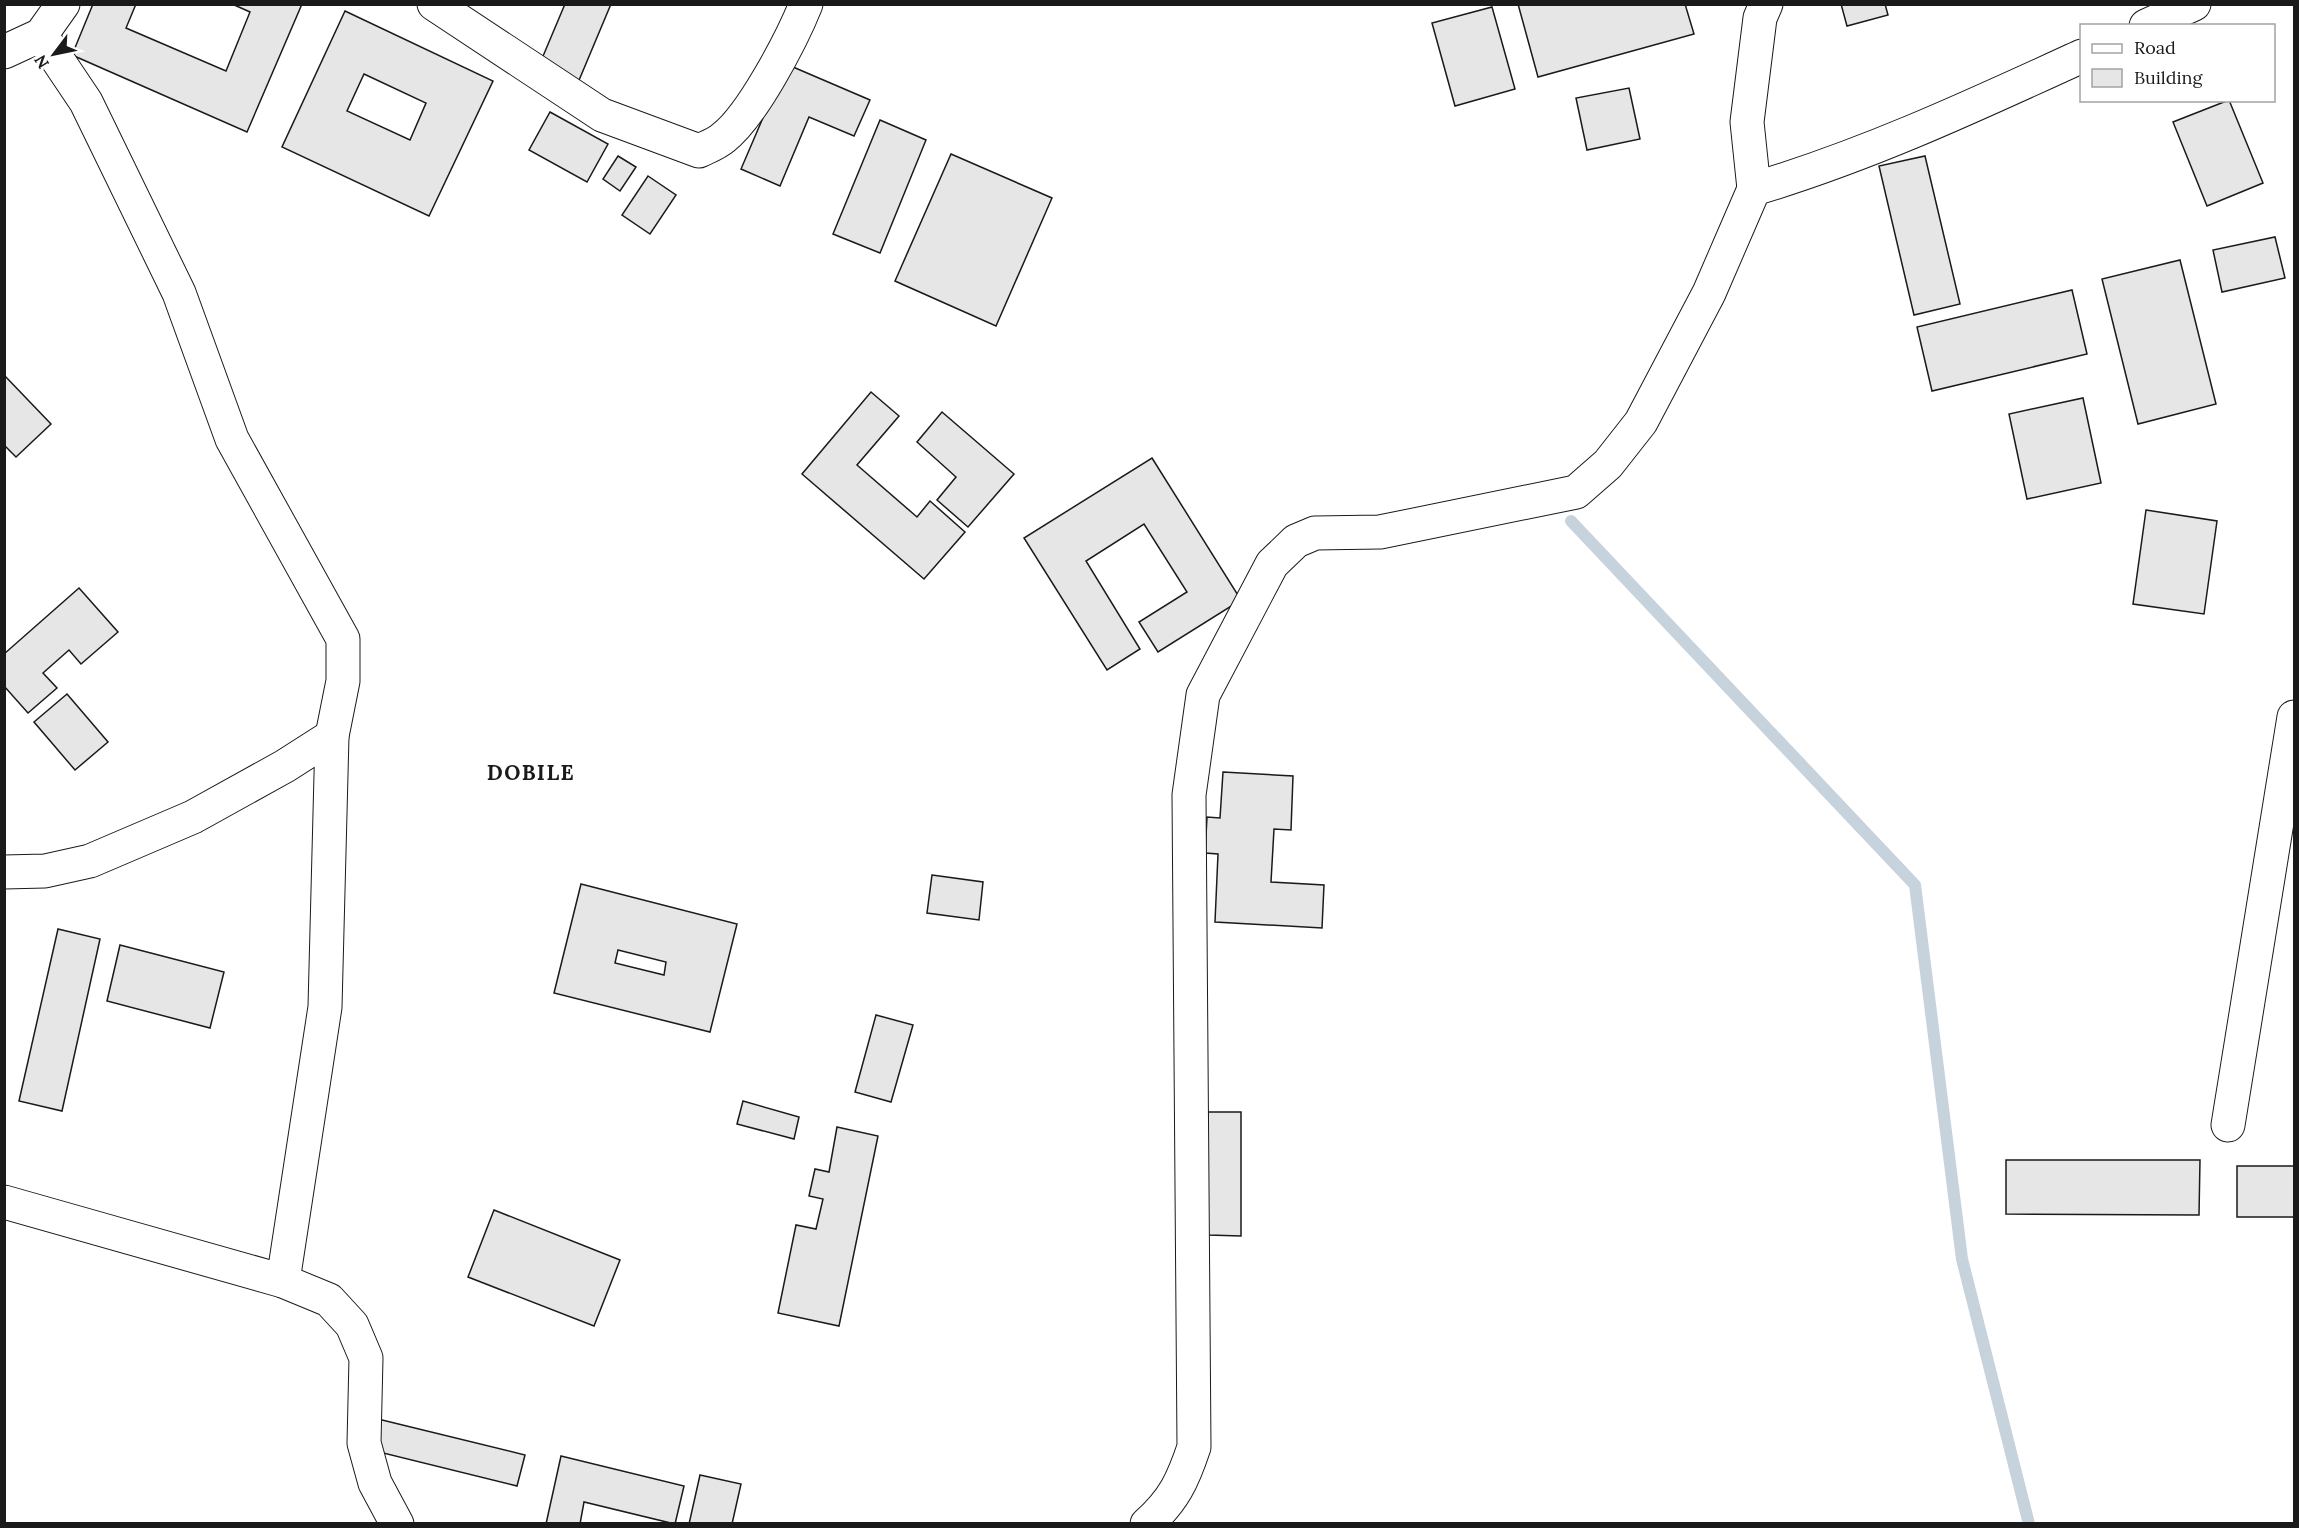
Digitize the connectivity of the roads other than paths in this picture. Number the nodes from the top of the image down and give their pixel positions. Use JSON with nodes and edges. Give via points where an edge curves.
{"nodes":[{"id":1,"x":63,"y":4,"type":"edge"},
{"id":2,"x":434,"y":4,"type":"edge"},
{"id":3,"x":806,"y":4,"type":"edge"},
{"id":4,"x":1766,"y":4,"type":"edge"},
{"id":5,"x":2194,"y":4,"type":"edge"},
{"id":6,"x":2150,"y":24,"type":"edge"},
{"id":7,"x":41,"y":35,"type":"junction"},
{"id":8,"x":4,"y":52,"type":"edge"},
{"id":9,"x":2080,"y":57,"type":"edge"},
{"id":10,"x":1754,"y":189,"type":"junction"},
{"id":11,"x":2295,"y":717,"type":"edge"},
{"id":12,"x":332,"y":736,"type":"junction"},
{"id":13,"x":4,"y":872,"type":"edge"},
{"id":14,"x":2228,"y":1125,"type":"dead end"},
{"id":15,"x":4,"y":1202,"type":"edge"},
{"id":16,"x":283,"y":1281,"type":"junction"},
{"id":17,"x":397,"y":1524,"type":"edge"},
{"id":18,"x":1147,"y":1524,"type":"edge"}],
"edges":[{"from":1,"to":7,"type":"street"},
{"from":2,"to":3,"type":"street","via":[[602,115],[699,151],[722,140],[739,123],[794,34]]},
{"from":4,"to":10,"type":"street","via":[[1760,18],[1747,122]]},
{"from":5,"to":6,"type":"street"},
{"from":7,"to":8,"type":"street"},
{"from":7,"to":12,"type":"street","via":[[86,102],[179,294],[232,439],[344,639],[343,681]]},
{"from":9,"to":10,"type":"street","via":[[1930,127],[1812,172]]},
{"from":10,"to":18,"type":"street","via":[[1709,293],[1641,422],[1608,464],[1576,492],[1380,532],[1315,533],[1296,541],[1272,564],[1203,695],[1189,795],[1194,1446],[1184,1478],[1167,1506]]},
{"from":11,"to":14,"type":"street"},
{"from":12,"to":13,"type":"street","via":[[193,817],[90,861],[45,872]]},
{"from":12,"to":16,"type":"street","via":[[325,1007]]},
{"from":15,"to":16,"type":"street"},
{"from":16,"to":17,"type":"street","via":[[329,1300],[352,1325],[366,1358],[364,1443],[375,1483]]}]}
